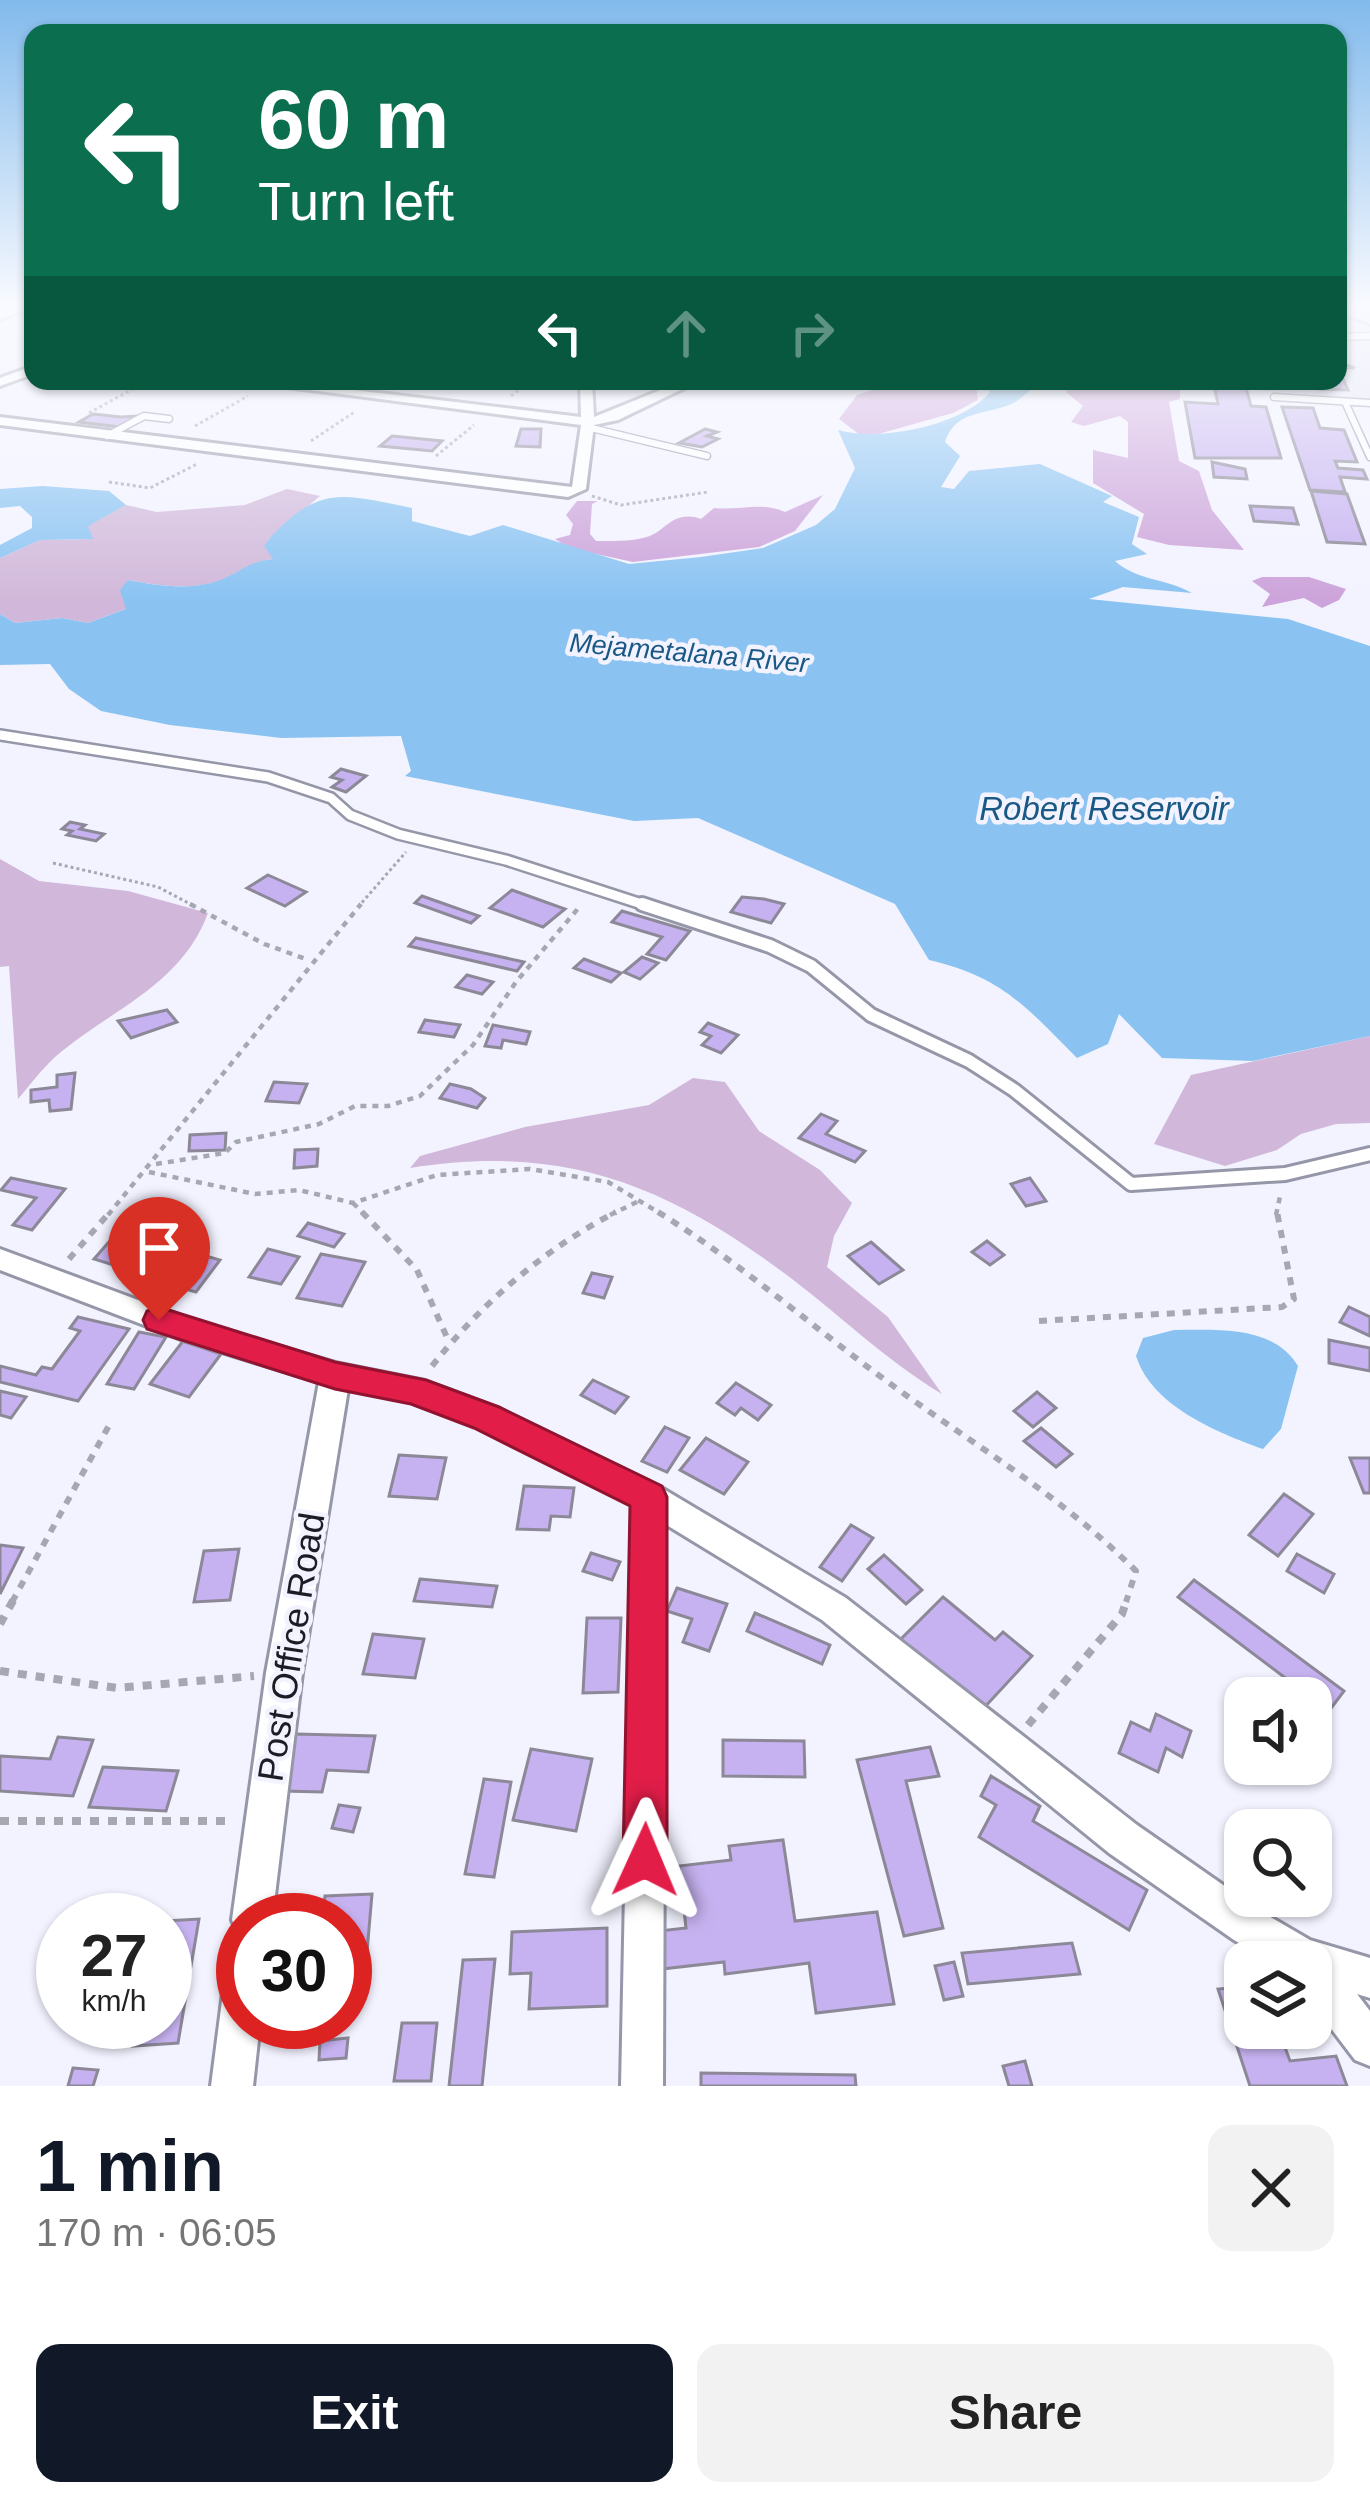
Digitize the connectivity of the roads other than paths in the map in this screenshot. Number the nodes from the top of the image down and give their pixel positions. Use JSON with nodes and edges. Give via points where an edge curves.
{"nodes":[{"id":1,"x":444,"y":406,"type":"edge"},
{"id":2,"x":587,"y":406,"type":"edge"},
{"id":3,"x":637,"y":406,"type":"edge"},
{"id":4,"x":1347,"y":406,"type":"edge"},
{"id":5,"x":169,"y":419,"type":"dead end"},
{"id":6,"x":0,"y":421,"type":"edge"},
{"id":7,"x":587,"y":424,"type":"junction"},
{"id":8,"x":107,"y":436,"type":"junction"},
{"id":9,"x":707,"y":456,"type":"dead end"},
{"id":10,"x":1370,"y":457,"type":"edge"},
{"id":11,"x":0,"y":734,"type":"edge"},
{"id":12,"x":1370,"y":1154,"type":"edge"},
{"id":13,"x":0,"y":1259,"type":"edge"},
{"id":14,"x":335,"y":1375,"type":"junction"},
{"id":15,"x":649,"y":1497,"type":"junction"},
{"id":16,"x":255,"y":1893,"type":"edge"},
{"id":17,"x":1274,"y":1941,"type":"edge"},
{"id":18,"x":1332,"y":1969,"type":"edge"},
{"id":19,"x":1370,"y":1978,"type":"edge"},
{"id":20,"x":1332,"y":1996,"type":"edge"},
{"id":21,"x":1370,"y":2045,"type":"edge"},
{"id":22,"x":236,"y":2049,"type":"edge"},
{"id":23,"x":232,"y":2086,"type":"edge"},
{"id":24,"x":642,"y":2086,"type":"edge"}],
"edges":[{"from":1,"to":7,"type":"street"},
{"from":2,"to":7,"type":"street"},
{"from":3,"to":7,"type":"street"},
{"from":4,"to":10,"type":"lane"},
{"from":5,"to":8,"type":"lane","via":[[144,416]]},
{"from":6,"to":8,"type":"street"},
{"from":7,"to":8,"type":"street","via":[[575,491]]},
{"from":7,"to":9,"type":"lane"},
{"from":11,"to":12,"type":"lane","via":[[268,777],[417,839],[708,922],[811,966],[872,1015],[969,1061],[1131,1184],[1285,1174]]},
{"from":13,"to":14,"type":"street"},
{"from":14,"to":15,"type":"street","via":[[414,1390]]},
{"from":14,"to":16,"type":"street","name":"Post Office Road"},
{"from":15,"to":17,"type":"street","via":[[834,1609],[1123,1839]]},
{"from":15,"to":24,"type":"street"},
{"from":18,"to":19,"type":"street"},
{"from":20,"to":21,"type":"street"},
{"from":22,"to":23,"type":"street"}]}
